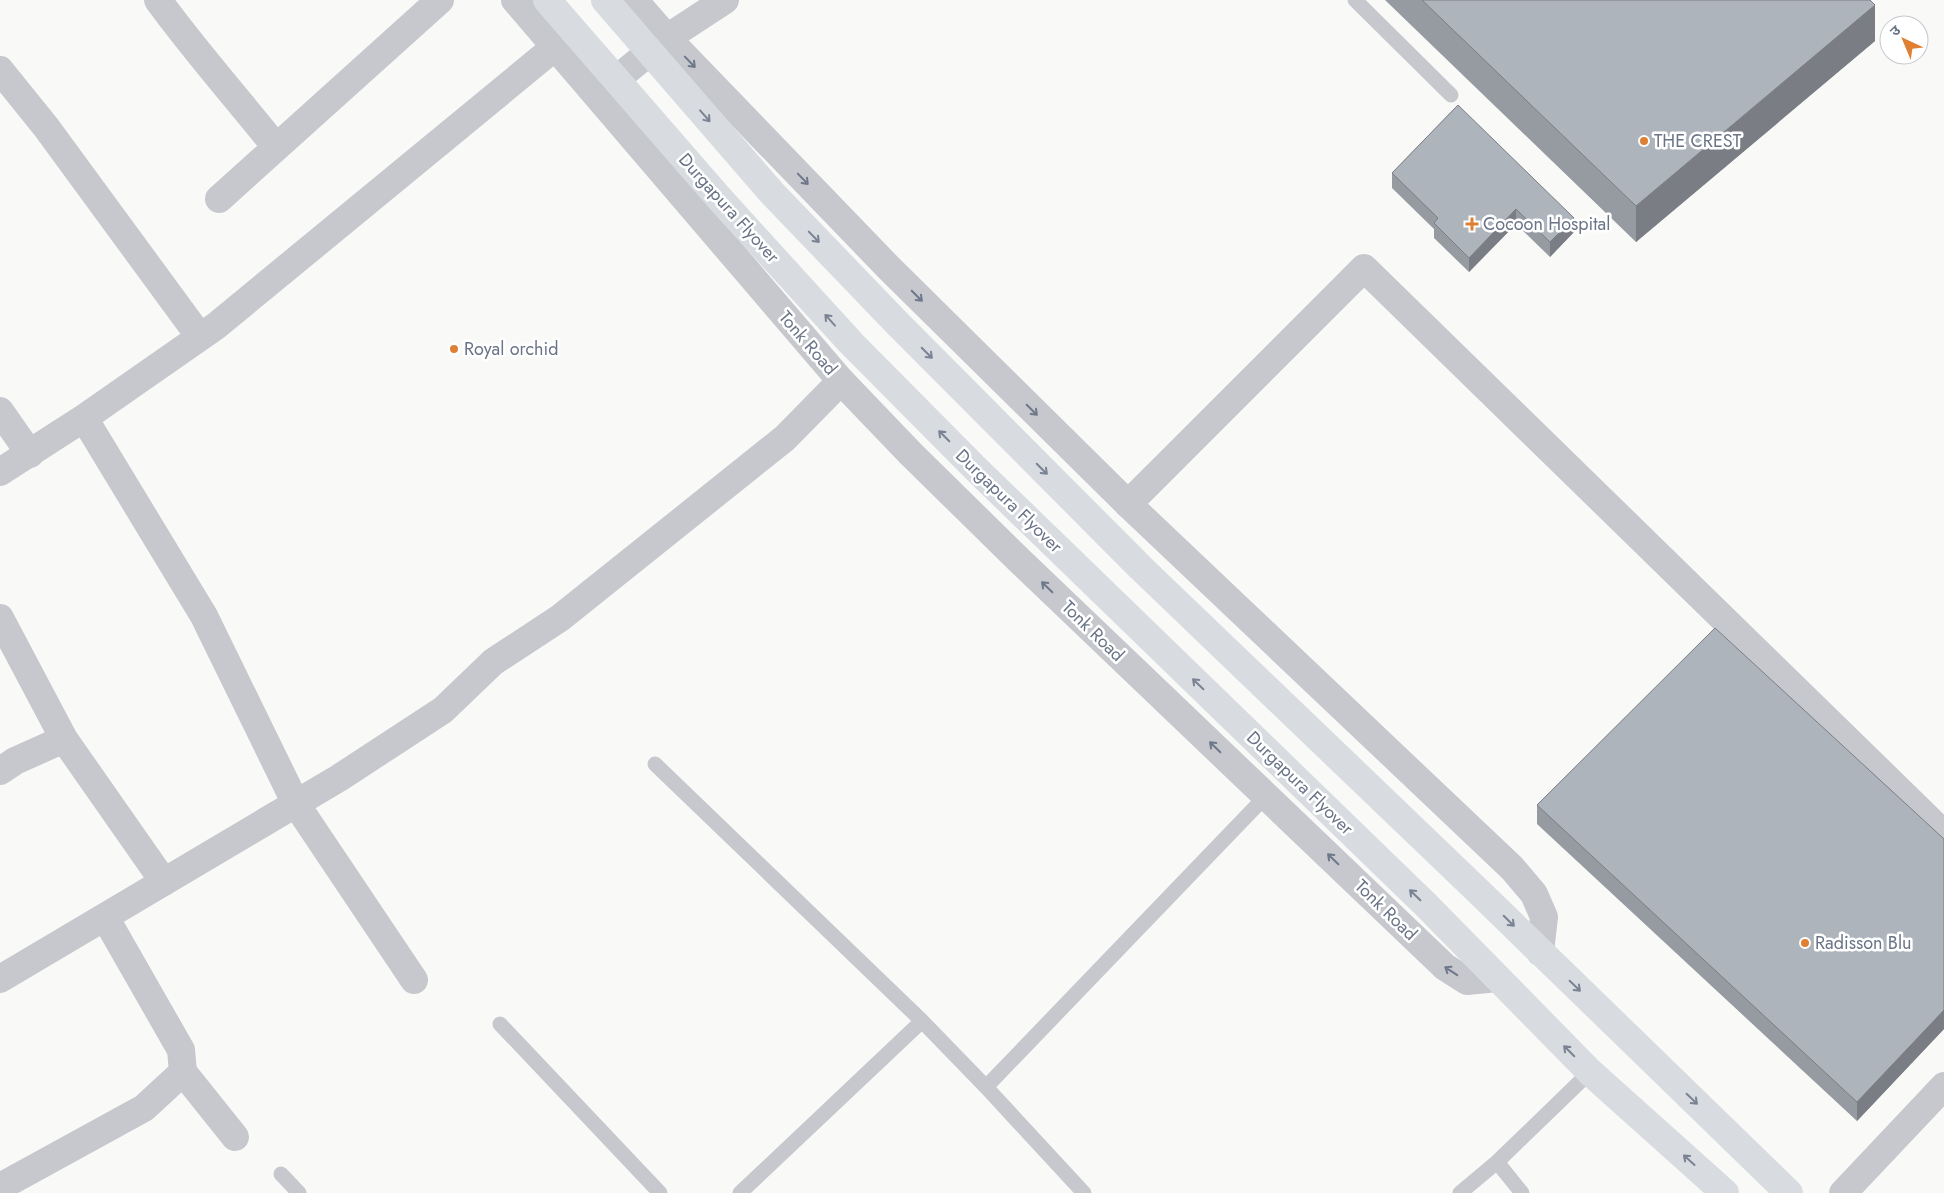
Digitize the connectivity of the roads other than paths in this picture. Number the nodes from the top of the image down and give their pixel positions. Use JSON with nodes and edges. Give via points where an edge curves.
{"nodes":[{"id":1,"x":158,"y":0,"type":"edge"},
{"id":2,"x":440,"y":0,"type":"edge"},
{"id":3,"x":515,"y":0,"type":"edge"},
{"id":4,"x":546,"y":0,"type":"edge"},
{"id":5,"x":605,"y":0,"type":"edge"},
{"id":6,"x":634,"y":0,"type":"edge"},
{"id":7,"x":725,"y":0,"type":"edge"},
{"id":8,"x":1356,"y":0,"type":"edge"},
{"id":9,"x":667,"y":38,"type":"junction"},
{"id":10,"x":555,"y":46,"type":"junction"},
{"id":11,"x":0,"y":70,"type":"edge"},
{"id":12,"x":596,"y":95,"type":"junction"},
{"id":13,"x":1451,"y":95,"type":"dead end"},
{"id":14,"x":276,"y":147,"type":"junction"},
{"id":15,"x":219,"y":200,"type":"dead end"},
{"id":16,"x":200,"y":337,"type":"junction"},
{"id":17,"x":841,"y":381,"type":"junction"},
{"id":18,"x":0,"y":411,"type":"edge"},
{"id":19,"x":84,"y":418,"type":"junction"},
{"id":20,"x":30,"y":454,"type":"junction"},
{"id":21,"x":0,"y":472,"type":"edge"},
{"id":22,"x":1128,"y":504,"type":"junction"},
{"id":23,"x":0,"y":618,"type":"edge"},
{"id":24,"x":64,"y":740,"type":"junction"},
{"id":25,"x":655,"y":764,"type":"dead end"},
{"id":26,"x":0,"y":771,"type":"edge"},
{"id":27,"x":1267,"y":796,"type":"junction"},
{"id":28,"x":296,"y":804,"type":"junction"},
{"id":29,"x":1944,"y":834,"type":"edge"},
{"id":30,"x":164,"y":882,"type":"junction"},
{"id":31,"x":105,"y":917,"type":"junction"},
{"id":32,"x":1540,"y":952,"type":"junction"},
{"id":33,"x":0,"y":978,"type":"edge"},
{"id":34,"x":1496,"y":978,"type":"junction"},
{"id":35,"x":414,"y":980,"type":"dead end"},
{"id":36,"x":922,"y":1021,"type":"junction"},
{"id":37,"x":500,"y":1024,"type":"dead end"},
{"id":38,"x":183,"y":1072,"type":"junction"},
{"id":39,"x":1590,"y":1072,"type":"junction"},
{"id":40,"x":1944,"y":1086,"type":"edge"},
{"id":41,"x":986,"y":1087,"type":"junction"},
{"id":42,"x":235,"y":1137,"type":"dead end"},
{"id":43,"x":1497,"y":1162,"type":"junction"},
{"id":44,"x":281,"y":1174,"type":"dead end"},
{"id":45,"x":0,"y":1187,"type":"edge"},
{"id":46,"x":299,"y":1193,"type":"edge"},
{"id":47,"x":660,"y":1193,"type":"edge"},
{"id":48,"x":740,"y":1193,"type":"edge"},
{"id":49,"x":1084,"y":1193,"type":"edge"},
{"id":50,"x":1460,"y":1193,"type":"edge"},
{"id":51,"x":1522,"y":1193,"type":"edge"},
{"id":52,"x":1725,"y":1193,"type":"edge"},
{"id":53,"x":1789,"y":1193,"type":"edge"},
{"id":54,"x":1842,"y":1193,"type":"edge"}],
"edges":[{"from":1,"to":14,"type":"street","via":[[193,48]]},
{"from":2,"to":14,"type":"street"},
{"from":3,"to":10,"type":"street","name":"Tonk Road"},
{"from":34,"to":4,"type":"main road","name":"Durgapura Flyover","one_way":true,"via":[[858,350],[719,198]]},
{"from":5,"to":32,"type":"main road","one_way":true,"via":[[772,193],[897,323],[1141,568]]},
{"from":6,"to":9,"type":"street"},
{"from":7,"to":9,"type":"street"},
{"from":8,"to":13,"type":"lane"},
{"from":9,"to":12,"type":"street"},
{"from":9,"to":22,"type":"street","one_way":true,"via":[[889,268]]},
{"from":10,"to":12,"type":"street","name":"Tonk Road"},
{"from":10,"to":16,"type":"street"},
{"from":11,"to":16,"type":"street","via":[[52,135]]},
{"from":12,"to":17,"type":"street","name":"Tonk Road"},
{"from":14,"to":15,"type":"street"},
{"from":16,"to":19,"type":"street"},
{"from":27,"to":17,"type":"street","name":"Tonk Road","one_way":true,"via":[[1020,561]]},
{"from":17,"to":28,"type":"street","via":[[785,438],[560,618],[493,662],[444,710]]},
{"from":18,"to":20,"type":"street"},
{"from":19,"to":20,"type":"street"},
{"from":19,"to":28,"type":"street","via":[[204,616]]},
{"from":20,"to":21,"type":"street"},
{"from":22,"to":29,"type":"street","via":[[1364,268]]},
{"from":22,"to":32,"type":"street","via":[[1512,868],[1534,894],[1544,917]]},
{"from":23,"to":24,"type":"street"},
{"from":24,"to":26,"type":"street"},
{"from":24,"to":30,"type":"street"},
{"from":25,"to":36,"type":"lane"},
{"from":34,"to":27,"type":"street","name":"Tonk Road","one_way":true,"via":[[1468,981],[1445,967]]},
{"from":27,"to":41,"type":"lane"},
{"from":28,"to":30,"type":"street"},
{"from":28,"to":35,"type":"street"},
{"from":30,"to":31,"type":"street"},
{"from":31,"to":33,"type":"street"},
{"from":31,"to":38,"type":"street","via":[[181,1050]]},
{"from":32,"to":53,"type":"main road","one_way":true},
{"from":39,"to":34,"type":"main road","one_way":true},
{"from":36,"to":41,"type":"lane"},
{"from":36,"to":48,"type":"lane"},
{"from":37,"to":47,"type":"lane"},
{"from":38,"to":42,"type":"street"},
{"from":38,"to":45,"type":"street","via":[[144,1108]]},
{"from":39,"to":43,"type":"lane"},
{"from":52,"to":39,"type":"main road","one_way":true},
{"from":40,"to":54,"type":"street"},
{"from":41,"to":49,"type":"lane"},
{"from":43,"to":50,"type":"lane"},
{"from":43,"to":51,"type":"lane"},
{"from":44,"to":46,"type":"lane"}]}
